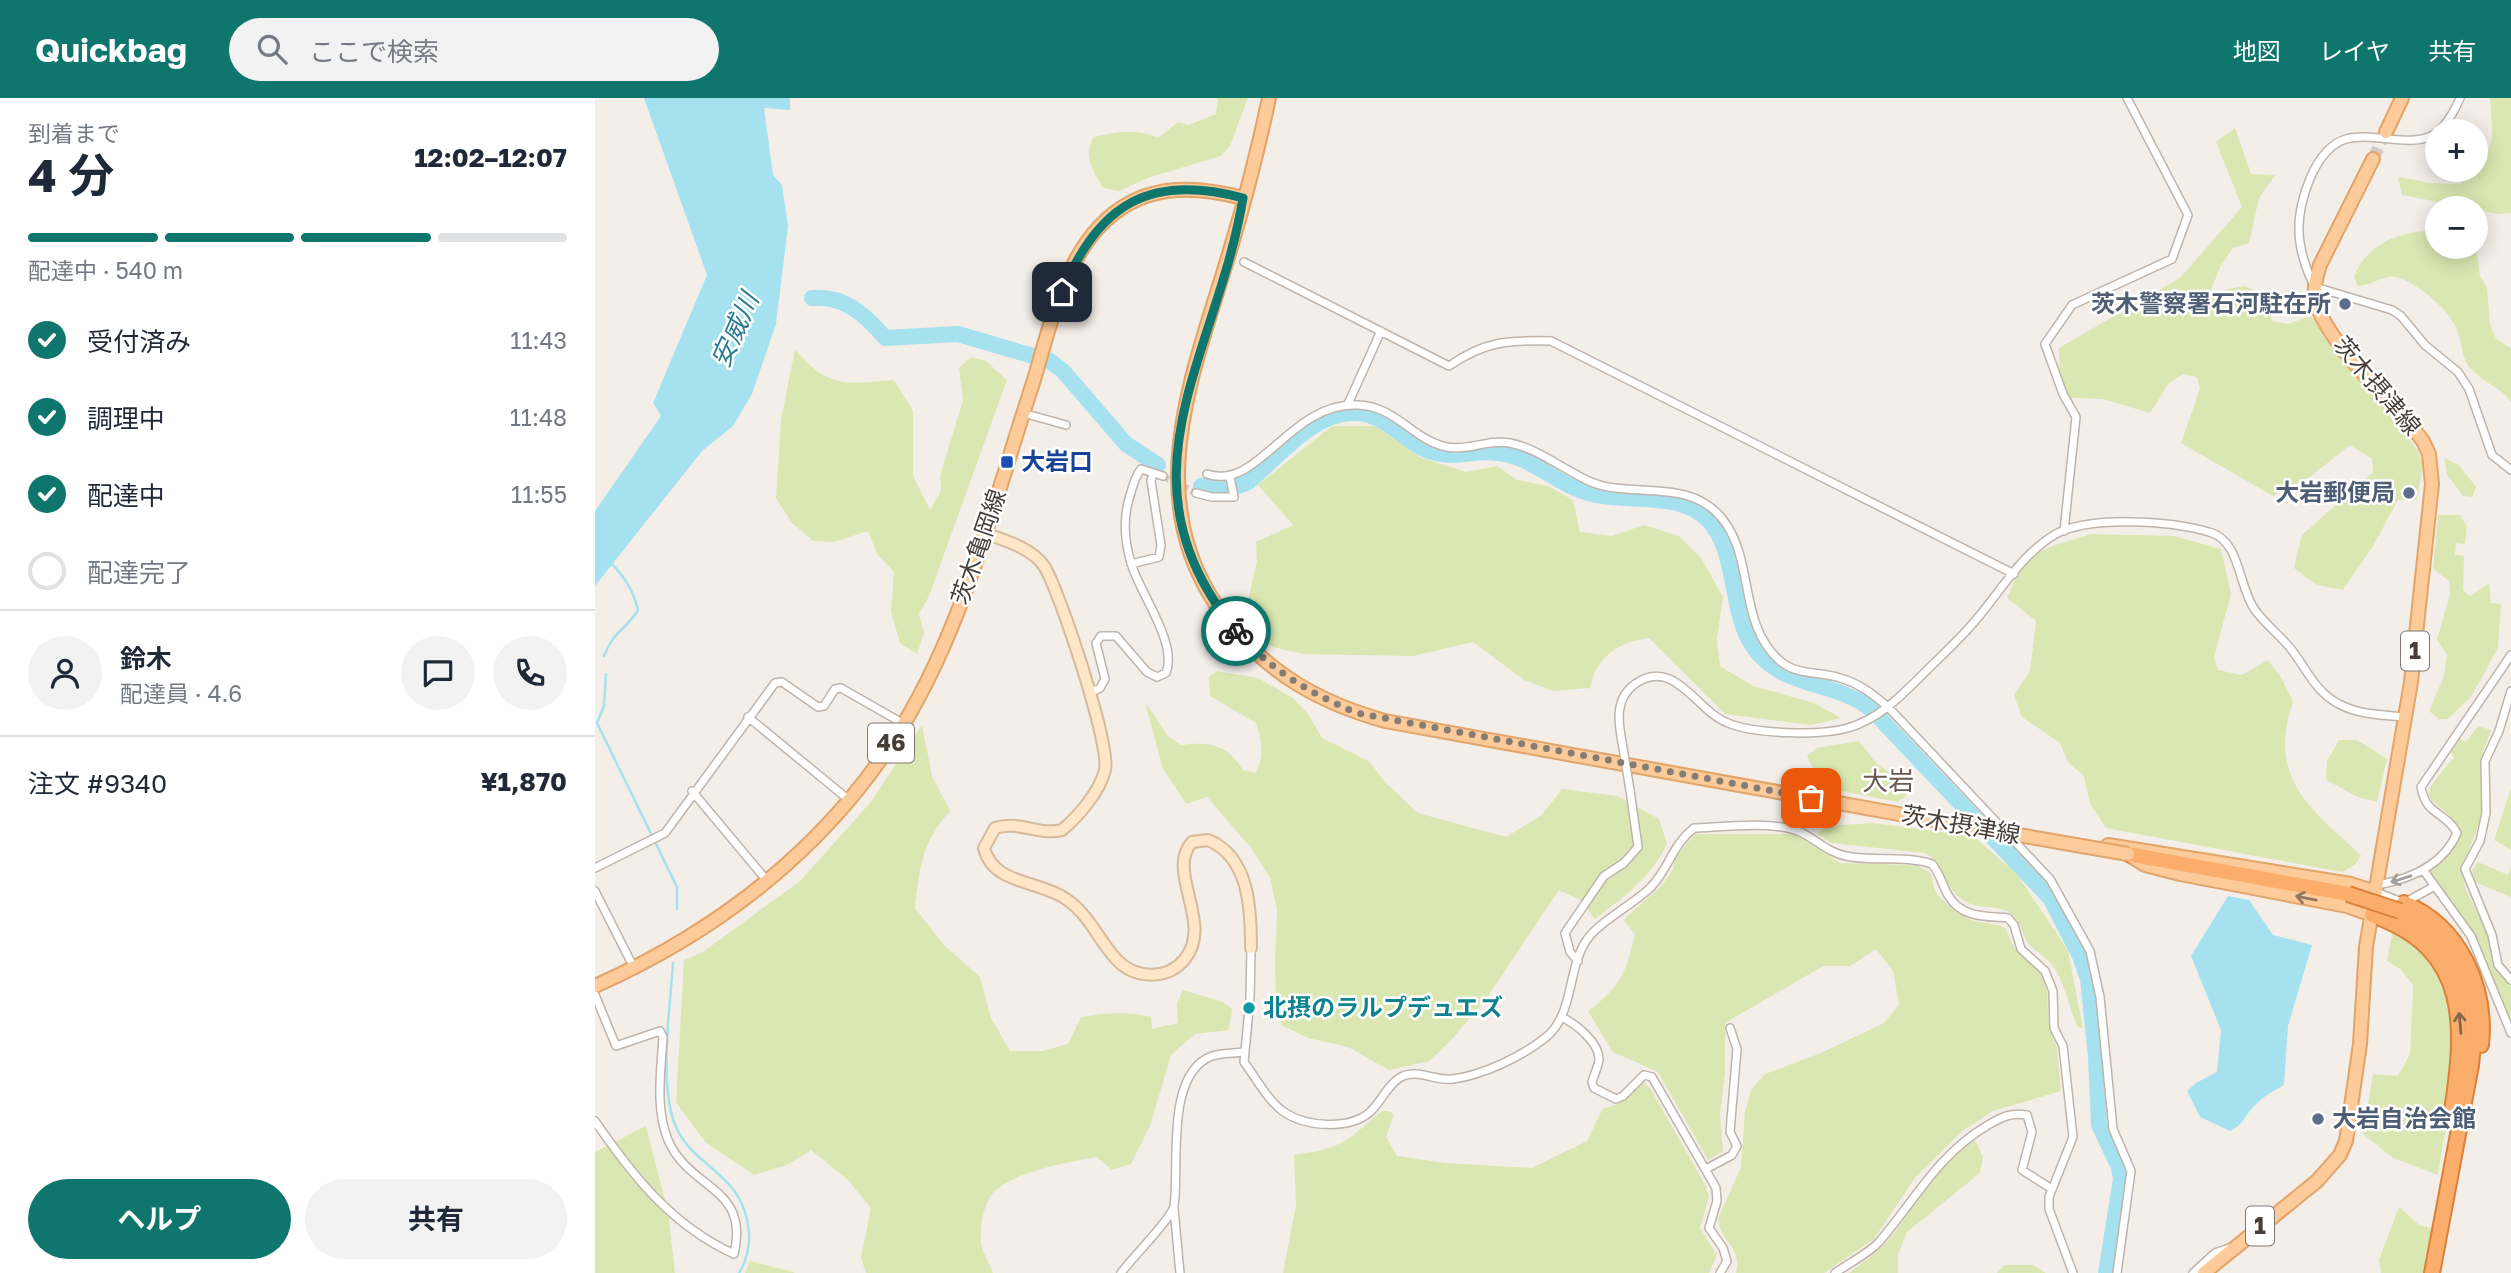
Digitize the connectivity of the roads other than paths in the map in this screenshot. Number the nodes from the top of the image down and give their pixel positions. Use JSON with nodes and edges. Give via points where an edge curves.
{"nodes":[{"id":1,"x":1269,"y":98,"type":"edge"},
{"id":2,"x":2127,"y":98,"type":"edge"},
{"id":3,"x":2402,"y":98,"type":"edge"},
{"id":4,"x":2460,"y":98,"type":"edge"},
{"id":5,"x":2386,"y":132,"type":"tunnel mouth"},
{"id":6,"x":2374,"y":159,"type":"tunnel mouth"},
{"id":7,"x":1243,"y":198,"type":"junction"},
{"id":8,"x":1244,"y":262,"type":"dead end"},
{"id":9,"x":2315,"y":286,"type":"junction"},
{"id":10,"x":1381,"y":331,"type":"junction"},
{"id":11,"x":1347,"y":404,"type":"junction"},
{"id":12,"x":1023,"y":413,"type":"junction"},
{"id":13,"x":1066,"y":425,"type":"dead end"},
{"id":14,"x":2511,"y":470,"type":"edge"},
{"id":15,"x":1153,"y":473,"type":"junction"},
{"id":16,"x":1207,"y":474,"type":"dead end"},
{"id":17,"x":1163,"y":476,"type":"tunnel mouth"},
{"id":18,"x":1230,"y":478,"type":"junction"},
{"id":19,"x":1196,"y":493,"type":"tunnel mouth"},
{"id":20,"x":2064,"y":531,"type":"junction"},
{"id":21,"x":984,"y":533,"type":"junction"},
{"id":22,"x":1131,"y":564,"type":"junction"},
{"id":23,"x":2014,"y":574,"type":"junction"},
{"id":24,"x":2511,"y":655,"type":"edge"},
{"id":25,"x":2511,"y":691,"type":"edge"},
{"id":26,"x":1089,"y":693,"type":"junction"},
{"id":27,"x":1887,"y":709,"type":"junction"},
{"id":28,"x":748,"y":717,"type":"junction"},
{"id":29,"x":2406,"y":717,"type":"junction"},
{"id":30,"x":904,"y":724,"type":"junction"},
{"id":31,"x":692,"y":791,"type":"junction"},
{"id":32,"x":849,"y":800,"type":"junction"},
{"id":33,"x":2043,"y":840,"type":"junction"},
{"id":34,"x":2128,"y":855,"type":"joint"},
{"id":35,"x":595,"y":868,"type":"edge"},
{"id":36,"x":2208,"y":869,"type":"junction"},
{"id":37,"x":2424,"y":871,"type":"junction"},
{"id":38,"x":768,"y":881,"type":"junction"},
{"id":39,"x":2433,"y":887,"type":"junction"},
{"id":40,"x":2377,"y":889,"type":"junction"},
{"id":41,"x":595,"y":891,"type":"edge"},
{"id":42,"x":2402,"y":907,"type":"junction"},
{"id":43,"x":2372,"y":915,"type":"junction"},
{"id":44,"x":1251,"y":948,"type":"joint"},
{"id":45,"x":1578,"y":961,"type":"junction"},
{"id":46,"x":634,"y":968,"type":"junction"},
{"id":47,"x":2511,"y":979,"type":"edge"},
{"id":48,"x":595,"y":986,"type":"edge"},
{"id":49,"x":595,"y":995,"type":"edge"},
{"id":50,"x":1561,"y":1017,"type":"junction"},
{"id":51,"x":1730,"y":1028,"type":"dead end"},
{"id":52,"x":2511,"y":1033,"type":"edge"},
{"id":53,"x":1244,"y":1052,"type":"junction"},
{"id":54,"x":595,"y":1121,"type":"edge"},
{"id":55,"x":1706,"y":1169,"type":"junction"},
{"id":56,"x":2052,"y":1189,"type":"junction"},
{"id":57,"x":1174,"y":1209,"type":"junction"},
{"id":58,"x":2438,"y":1236,"type":"junction"},
{"id":59,"x":2235,"y":1245,"type":"junction"},
{"id":60,"x":1121,"y":1273,"type":"edge"},
{"id":61,"x":1180,"y":1273,"type":"edge"},
{"id":62,"x":1720,"y":1273,"type":"edge"},
{"id":63,"x":1835,"y":1273,"type":"edge"},
{"id":64,"x":2073,"y":1273,"type":"edge"},
{"id":65,"x":2117,"y":1273,"type":"edge"},
{"id":66,"x":2193,"y":1273,"type":"edge"},
{"id":67,"x":2204,"y":1273,"type":"edge"},
{"id":68,"x":2432,"y":1273,"type":"edge"}],
"edges":[{"from":1,"to":7,"type":"main road"},
{"from":2,"to":20,"type":"street","via":[[2188,215],[2172,259],[2072,305],[2045,344],[2076,417]]},
{"from":3,"to":5,"type":"main road"},
{"from":4,"to":9,"type":"street","via":[[2452,116],[2432,135],[2416,140],[2371,135],[2343,140],[2324,155],[2304,195],[2299,222]]},
{"from":6,"to":9,"type":"main road","via":[[2320,265]]},
{"from":7,"to":12,"type":"main road","name":"茨木亀岡線","number":"46","via":[[1175,188],[1150,193],[1109,217],[1082,248],[1062,292]]},
{"from":7,"to":33,"type":"main road","name":"茨木摂津線","bridge":true,"via":[[1185,403],[1177,490],[1187,541],[1202,582],[1224,616],[1266,663],[1315,696],[1385,721]]},
{"from":8,"to":10,"type":"street"},
{"from":9,"to":14,"type":"street","via":[[2401,316],[2425,345],[2458,372],[2469,389],[2492,455]]},
{"from":9,"to":29,"type":"main road","name":"茨木摂津線","number":"1","via":[[2319,311],[2335,337],[2409,422],[2429,454],[2430,526]]},
{"from":10,"to":11,"type":"street"},
{"from":10,"to":23,"type":"street","via":[[1449,366],[1475,348],[1551,341]]},
{"from":11,"to":18,"type":"street","via":[[1317,413]]},
{"from":11,"to":27,"type":"street","via":[[1386,411],[1447,447],[1509,443],[1605,487],[1661,489],[1700,502],[1728,529],[1751,611],[1769,650],[1805,674],[1839,677],[1867,689]]},
{"from":12,"to":13,"type":"street"},
{"from":12,"to":21,"type":"main road","name":"茨木亀岡線","number":"46"},
{"from":15,"to":17,"type":"street"},
{"from":15,"to":22,"type":"street","via":[[1141,469],[1127,506],[1125,528]]},
{"from":15,"to":22,"type":"street","via":[[1159,557]]},
{"from":16,"to":18,"type":"street"},
{"from":18,"to":19,"type":"street","via":[[1234,497]]},
{"from":20,"to":23,"type":"street","via":[[2035,549]]},
{"from":20,"to":29,"type":"street","via":[[2094,523],[2155,524],[2222,537],[2230,546],[2254,610],[2290,648],[2319,689],[2356,712]]},
{"from":21,"to":26,"type":"street","via":[[1043,564]]},
{"from":21,"to":30,"type":"main road","name":"茨木亀岡線","number":"46","via":[[955,618]]},
{"from":22,"to":26,"type":"street","via":[[1170,662],[1166,673],[1157,677],[1115,636],[1101,636],[1096,643],[1105,679]]},
{"from":23,"to":27,"type":"street","via":[[1974,623]]},
{"from":24,"to":37,"type":"street","via":[[2421,787],[2423,802],[2457,833]]},
{"from":25,"to":47,"type":"street","via":[[2485,761],[2486,813],[2480,841],[2465,869],[2492,935],[2498,965]]},
{"from":26,"to":44,"type":"street","via":[[1106,762],[1099,786],[1062,830],[1045,832],[1018,824],[995,828],[984,848],[986,858],[995,870],[1055,893],[1077,907],[1116,959],[1137,973],[1150,975],[1174,969],[1190,951],[1195,922],[1183,862],[1192,842],[1208,840],[1227,855],[1245,885],[1251,910]]},
{"from":27,"to":45,"type":"street","bridge":true,"via":[[1838,731],[1811,734],[1737,726],[1714,716],[1674,680],[1658,676],[1638,681],[1624,696],[1618,718],[1638,846],[1604,876],[1571,921],[1565,933]]},
{"from":27,"to":65,"type":"street","via":[[2050,879],[2090,951],[2100,997],[2113,1129],[2131,1171]]},
{"from":28,"to":30,"type":"street","via":[[775,683],[782,682],[818,707],[824,706],[835,689],[842,688]]},
{"from":28,"to":31,"type":"street"},
{"from":28,"to":32,"type":"street"},
{"from":29,"to":40,"type":"main road","name":"茨木摂津線","number":"1"},
{"from":30,"to":32,"type":"main road","name":"茨木亀岡線","number":"46"},
{"from":31,"to":35,"type":"street","via":[[665,833]]},
{"from":31,"to":38,"type":"street"},
{"from":32,"to":38,"type":"main road","name":"茨木亀岡線","number":"46"},
{"from":33,"to":34,"type":"main road","name":"茨木摂津線","bridge":true},
{"from":33,"to":36,"type":"main road","bridge":true,"via":[[2074,840]]},
{"from":34,"to":36,"type":"highway"},
{"from":36,"to":40,"type":"main road"},
{"from":36,"to":42,"type":"highway","bridge":true},
{"from":43,"to":36,"type":"main road","one_way":true},
{"from":37,"to":39,"type":"street"},
{"from":37,"to":40,"type":"street","one_way":true},
{"from":38,"to":46,"type":"main road","name":"茨木亀岡線","number":"46","via":[[717,920]]},
{"from":39,"to":42,"type":"street"},
{"from":39,"to":52,"type":"street","via":[[2470,936]]},
{"from":40,"to":42,"type":"street"},
{"from":40,"to":43,"type":"main road","name":"茨木摂津線","number":"1"},
{"from":41,"to":46,"type":"street"},
{"from":42,"to":58,"type":"highway","via":[[2441,941],[2456,962],[2467,989],[2474,1038]]},
{"from":58,"to":43,"type":"highway","one_way":true,"via":[[2461,1059],[2461,1022],[2455,993],[2441,963],[2398,924]]},
{"from":43,"to":59,"type":"main road","name":"茨木摂津線","number":"1","via":[[2354,1100],[2340,1155],[2317,1181]]},
{"from":44,"to":53,"type":"street"},
{"from":45,"to":50,"type":"street"},
{"from":45,"to":56,"type":"street","via":[[1586,940],[1652,885],[1666,869],[1675,846],[1694,828],[1782,828],[1799,831],[1830,852],[1848,857],[1932,864],[1949,898],[1965,911],[1979,918],[2008,918],[2021,948],[2045,971],[2053,991],[2054,1028],[2063,1046],[2073,1137]]},
{"from":46,"to":48,"type":"main road","name":"茨木亀岡線","number":"46"},
{"from":49,"to":54,"type":"street","via":[[616,1046],[660,1031],[661,1118],[675,1153],[734,1209],[738,1223],[734,1254],[664,1210],[611,1148]]},
{"from":50,"to":53,"type":"street","via":[[1545,1038],[1481,1072],[1451,1080],[1406,1074],[1359,1120],[1337,1124],[1284,1112],[1244,1062]]},
{"from":50,"to":55,"type":"street","via":[[1574,1023],[1597,1049],[1594,1088],[1616,1099],[1644,1075],[1652,1077]]},
{"from":51,"to":55,"type":"street","via":[[1737,1049],[1730,1132],[1737,1146],[1732,1155]]},
{"from":53,"to":57,"type":"street","via":[[1210,1057],[1194,1070],[1182,1094],[1175,1144]]},
{"from":55,"to":62,"type":"street","via":[[1717,1200],[1709,1228],[1727,1261]]},
{"from":56,"to":63,"type":"street","via":[[2022,1170],[2032,1132],[2028,1115],[2014,1112],[1963,1140],[1933,1170],[1877,1244]]},
{"from":56,"to":64,"type":"street","via":[[2049,1209]]},
{"from":57,"to":60,"type":"street"},
{"from":57,"to":61,"type":"street"},
{"from":58,"to":68,"type":"highway"},
{"from":59,"to":66,"type":"street","via":[[2215,1253]]},
{"from":59,"to":67,"type":"main road","name":"茨木摂津線","number":"1"}]}
